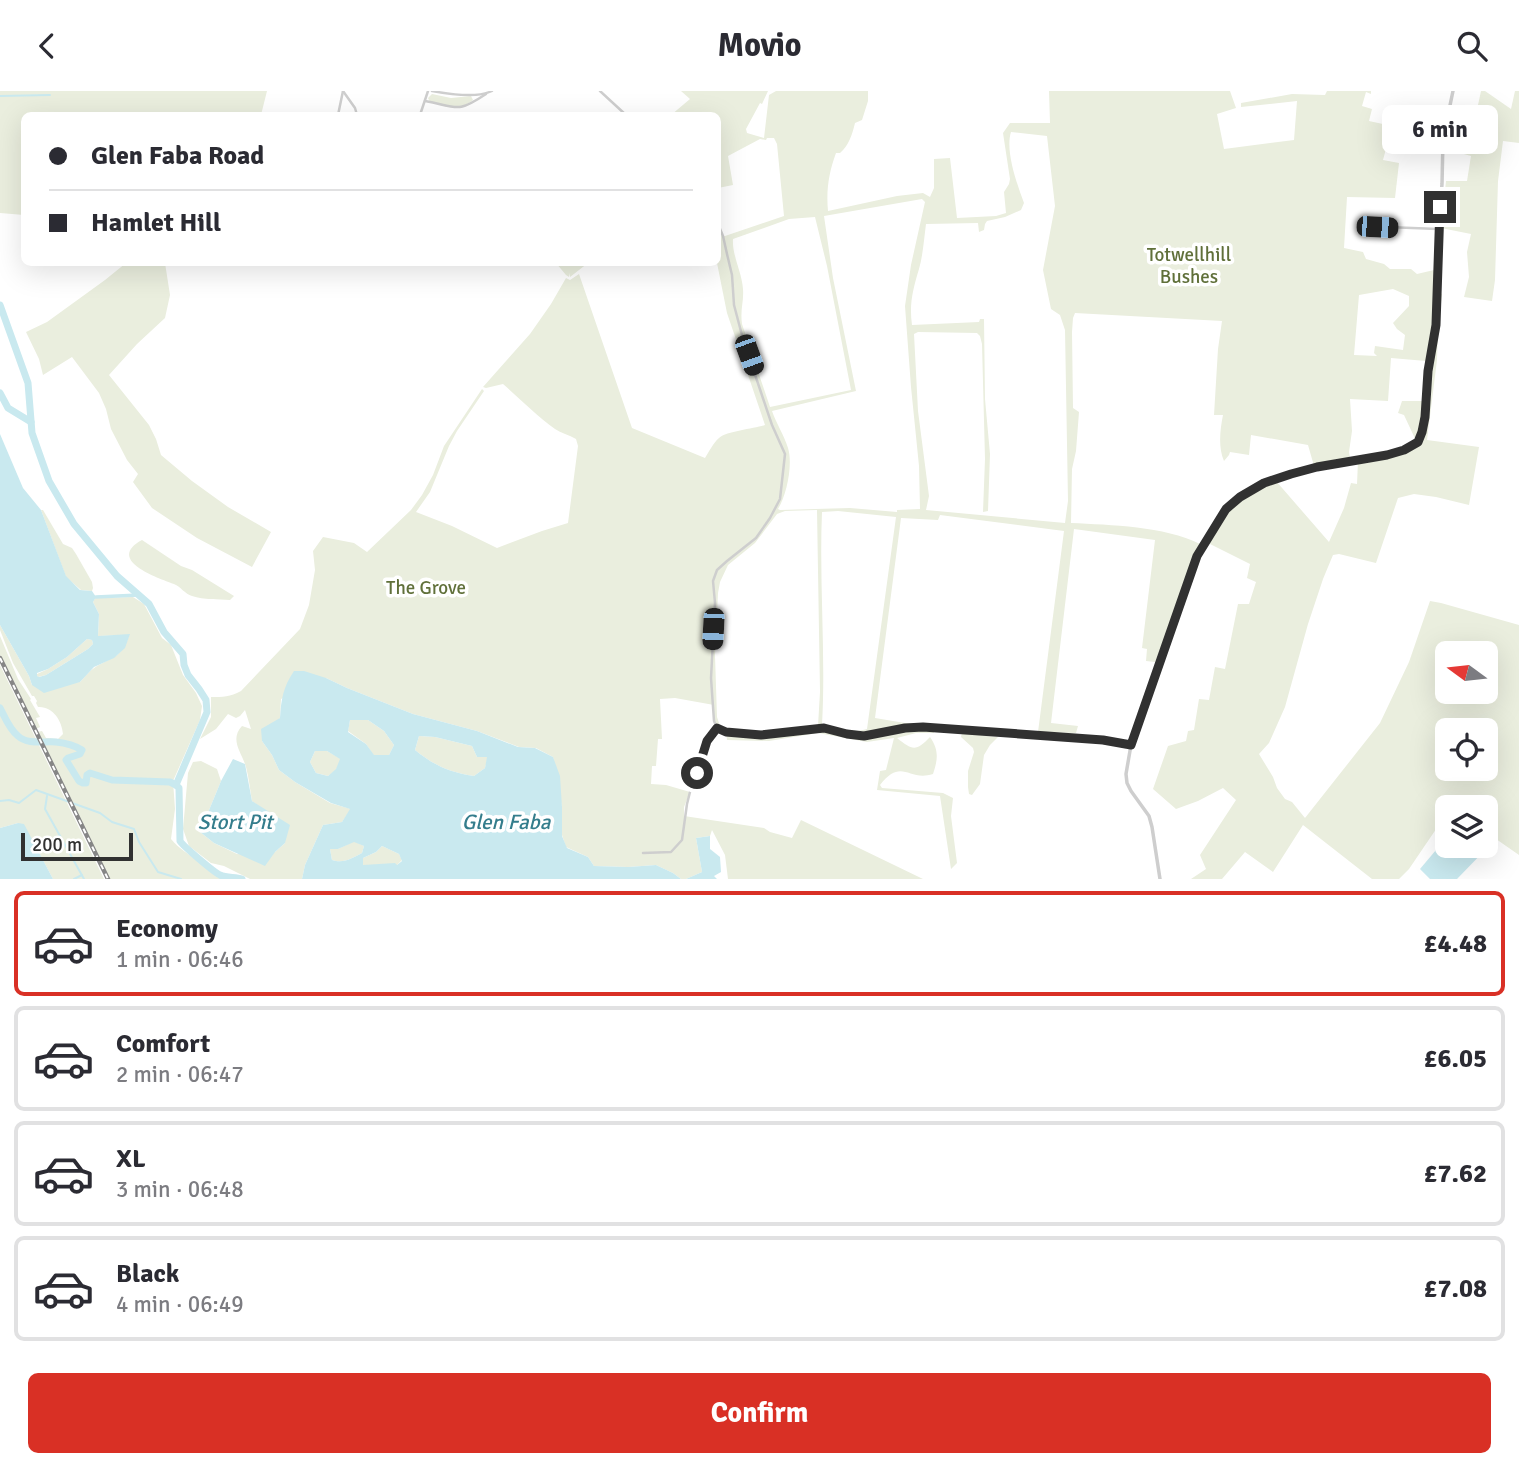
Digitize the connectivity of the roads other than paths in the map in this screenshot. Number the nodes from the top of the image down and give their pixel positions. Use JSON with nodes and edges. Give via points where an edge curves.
{"nodes":[{"id":1,"x":342,"y":91,"type":"edge"},
{"id":2,"x":430,"y":91,"type":"edge"},
{"id":3,"x":492,"y":91,"type":"edge"},
{"id":4,"x":600,"y":91,"type":"edge"},
{"id":5,"x":1453,"y":91,"type":"edge"},
{"id":6,"x":472,"y":93,"type":"junction"},
{"id":7,"x":486,"y":94,"type":"junction"},
{"id":8,"x":425,"y":101,"type":"junction"},
{"id":9,"x":474,"y":102,"type":"junction"},
{"id":10,"x":339,"y":112,"type":"edge"},
{"id":11,"x":356,"y":112,"type":"edge"},
{"id":12,"x":421,"y":112,"type":"edge"},
{"id":13,"x":623,"y":112,"type":"edge"},
{"id":14,"x":1362,"y":226,"type":"dead end"},
{"id":15,"x":1438,"y":229,"type":"junction"},
{"id":16,"x":721,"y":231,"type":"edge"},
{"id":17,"x":717,"y":728,"type":"junction"},
{"id":18,"x":1131,"y":745,"type":"junction"},
{"id":19,"x":643,"y":853,"type":"dead end"},
{"id":20,"x":1160,"y":879,"type":"edge"}],
"edges":[{"from":1,"to":10,"type":"street"},
{"from":1,"to":11,"type":"street"},
{"from":2,"to":6,"type":"street"},
{"from":2,"to":8,"type":"street"},
{"from":3,"to":7,"type":"street"},
{"from":4,"to":13,"type":"street"},
{"from":5,"to":15,"type":"street","via":[[1443,139]]},
{"from":6,"to":7,"type":"street"},
{"from":6,"to":9,"type":"street"},
{"from":7,"to":9,"type":"street"},
{"from":8,"to":9,"type":"street","via":[[455,108]]},
{"from":8,"to":12,"type":"street"},
{"from":14,"to":15,"type":"street"},
{"from":15,"to":18,"type":"street","via":[[1436,325],[1418,442],[1387,455],[1264,483],[1226,509],[1197,556]]},
{"from":16,"to":17,"type":"street","via":[[743,339],[785,454],[785,469],[780,499],[770,518],[756,538],[717,570],[713,581],[712,678]]},
{"from":17,"to":18,"type":"street","via":[[761,735],[824,728],[864,736],[923,727]]},
{"from":17,"to":19,"type":"street","via":[[707,741],[690,792],[682,839],[671,852]]},
{"from":18,"to":20,"type":"street","via":[[1127,783],[1149,816]]}]}
